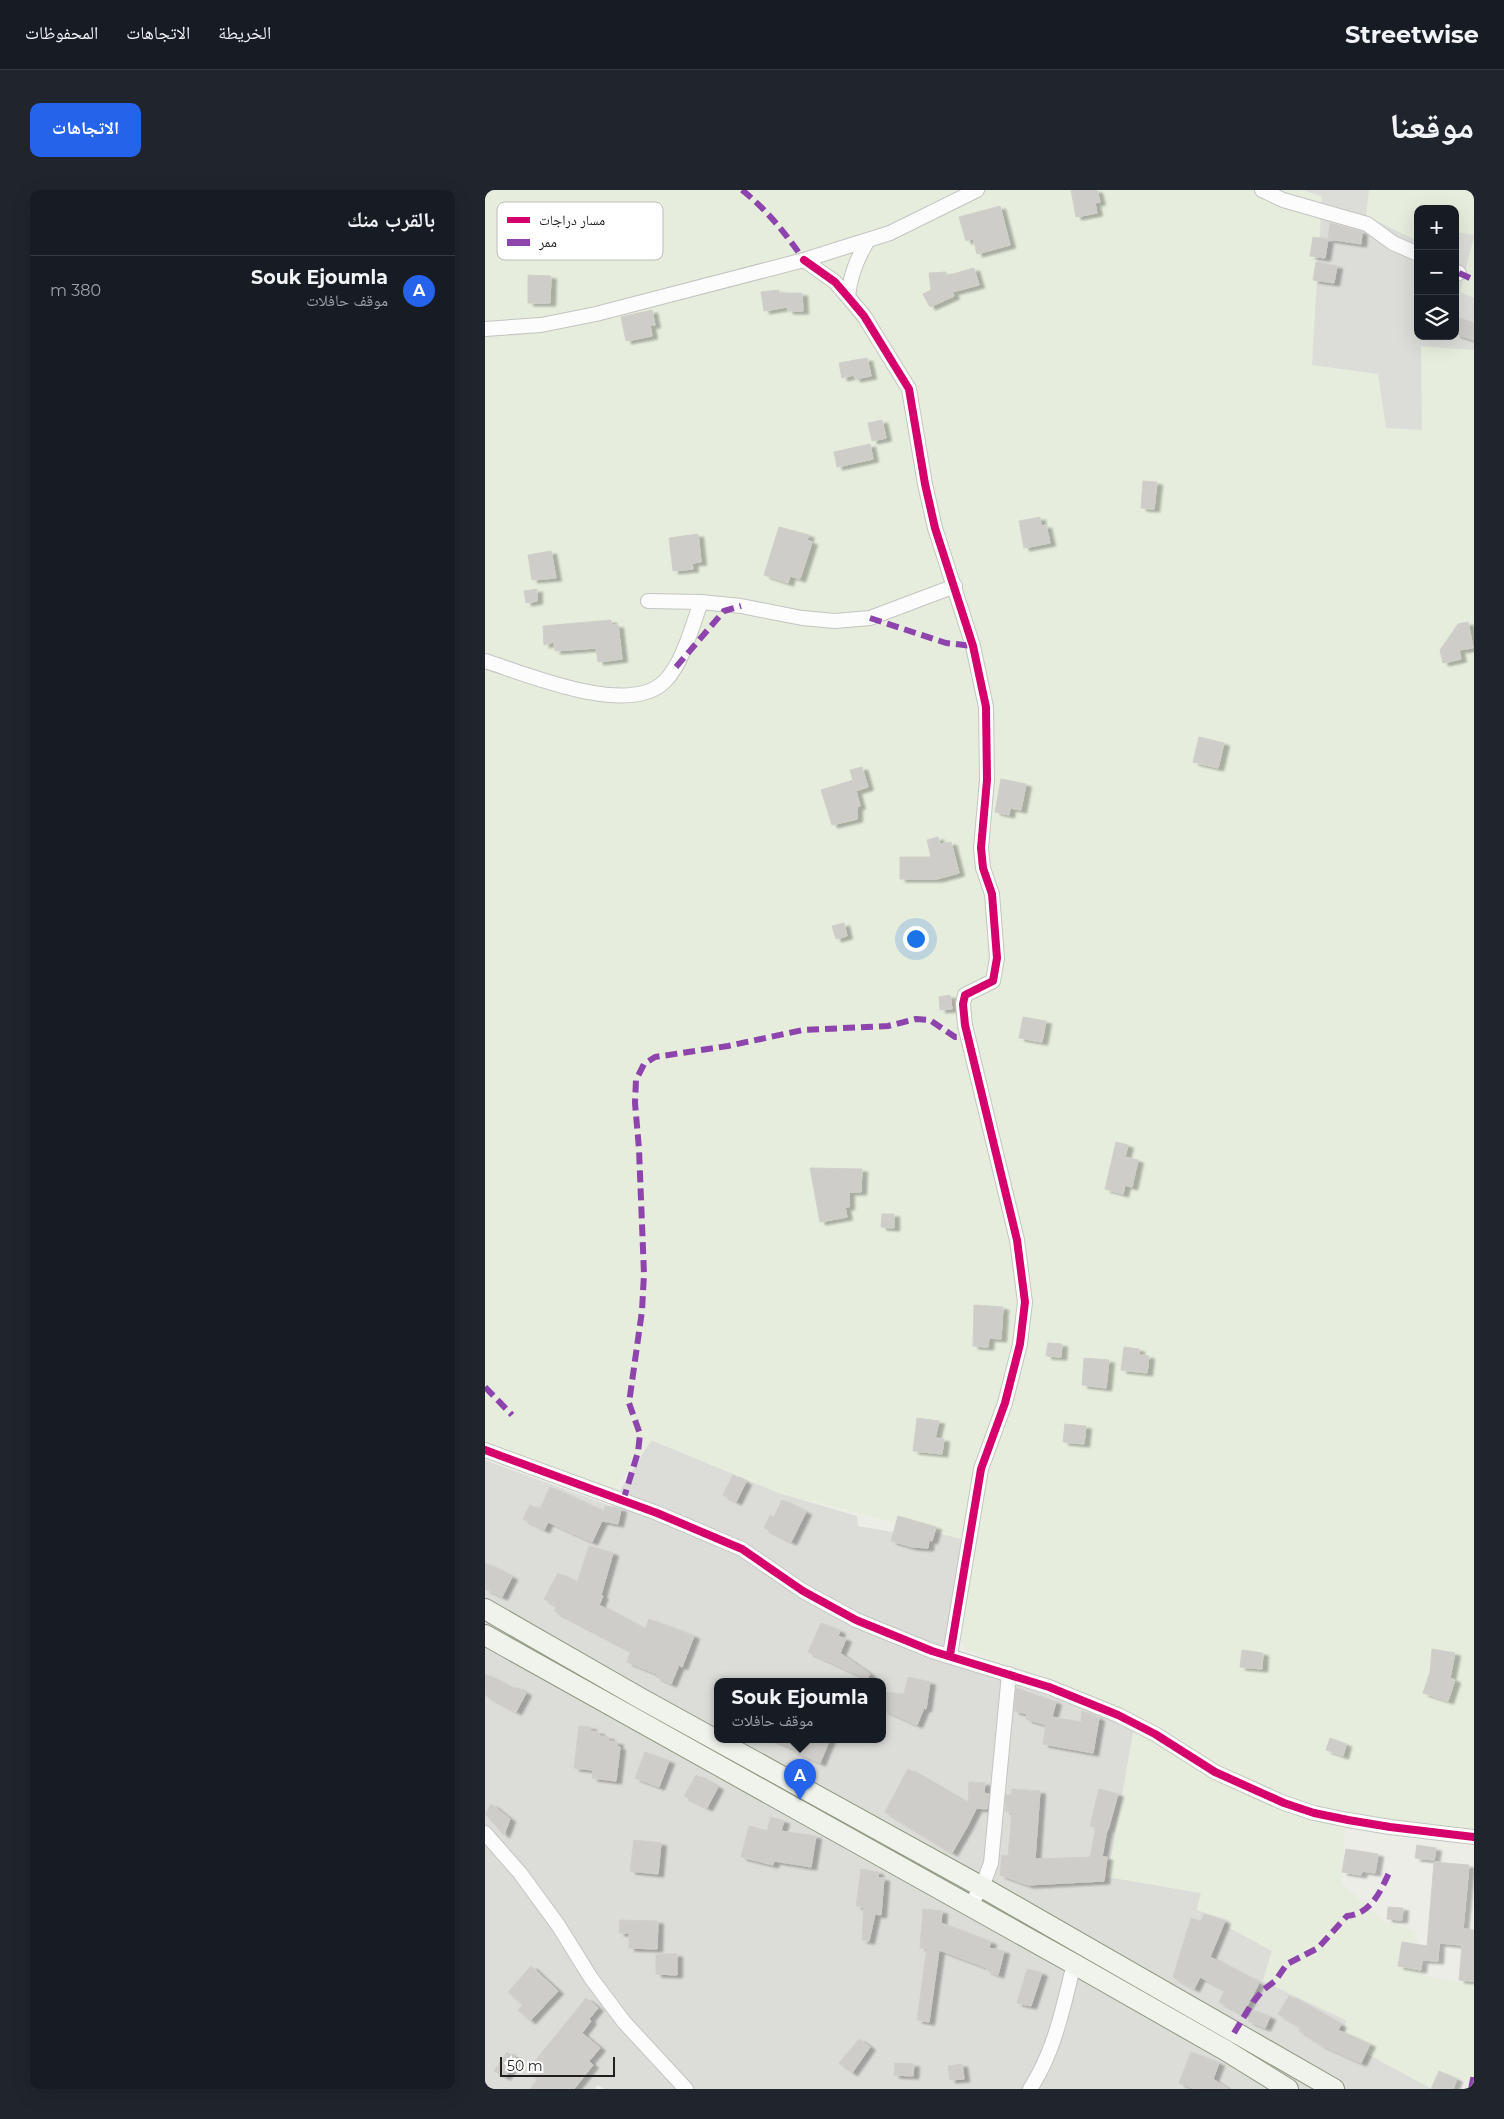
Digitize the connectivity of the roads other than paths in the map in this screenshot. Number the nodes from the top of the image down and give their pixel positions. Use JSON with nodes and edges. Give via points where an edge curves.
{"nodes":[{"id":1,"x":977,"y":190,"type":"edge"},
{"id":2,"x":1262,"y":190,"type":"edge"},
{"id":3,"x":867,"y":242,"type":"junction"},
{"id":4,"x":1414,"y":252,"type":"edge"},
{"id":5,"x":804,"y":260,"type":"junction"},
{"id":6,"x":848,"y":297,"type":"junction"},
{"id":7,"x":485,"y":329,"type":"edge"},
{"id":8,"x":955,"y":586,"type":"junction"},
{"id":9,"x":648,"y":601,"type":"dead end"},
{"id":10,"x":701,"y":602,"type":"junction"},
{"id":11,"x":485,"y":661,"type":"edge"},
{"id":12,"x":485,"y":1450,"type":"edge"},
{"id":13,"x":485,"y":1609,"type":"edge"},
{"id":14,"x":485,"y":1635,"type":"edge"},
{"id":15,"x":950,"y":1655,"type":"junction"},
{"id":16,"x":1009,"y":1674,"type":"junction"},
{"id":17,"x":714,"y":1739,"type":"edge"},
{"id":18,"x":721,"y":1743,"type":"edge"},
{"id":19,"x":485,"y":1833,"type":"edge"},
{"id":20,"x":1474,"y":1837,"type":"edge"},
{"id":21,"x":981,"y":1887,"type":"junction"},
{"id":22,"x":970,"y":1906,"type":"junction"},
{"id":23,"x":1074,"y":1964,"type":"junction"},
{"id":24,"x":1234,"y":2033,"type":"junction"},
{"id":25,"x":1225,"y":2050,"type":"junction"},
{"id":26,"x":686,"y":2089,"type":"edge"},
{"id":27,"x":1030,"y":2089,"type":"edge"},
{"id":28,"x":1288,"y":2089,"type":"edge"},
{"id":29,"x":1334,"y":2089,"type":"edge"}],
"edges":[{"from":1,"to":3,"type":"street"},
{"from":2,"to":4,"type":"street","via":[[1283,200],[1367,224],[1393,243]]},
{"from":3,"to":5,"type":"street"},
{"from":3,"to":6,"type":"street","via":[[857,259]]},
{"from":5,"to":6,"type":"street","via":[[835,282]]},
{"from":5,"to":7,"type":"street","via":[[596,314],[541,325]]},
{"from":6,"to":8,"type":"street","via":[[864,316],[909,389],[935,528]]},
{"from":8,"to":10,"type":"street","via":[[870,618],[802,618]]},
{"from":8,"to":15,"type":"street","via":[[973,646],[986,707],[987,780],[981,848],[983,868],[992,894],[997,958],[993,981],[965,995],[965,1025],[1017,1240],[1025,1302],[1020,1344],[1005,1403],[981,1469]]},
{"from":9,"to":10,"type":"street"},
{"from":10,"to":11,"type":"street","via":[[676,667],[664,682],[649,691],[629,696],[606,696]]},
{"from":12,"to":15,"type":"street","via":[[657,1513],[742,1549],[822,1602],[889,1634]]},
{"from":13,"to":17,"type":"main road"},
{"from":14,"to":22,"type":"main road"},
{"from":15,"to":16,"type":"street"},
{"from":16,"to":20,"type":"street","via":[[1118,1715],[1215,1772],[1284,1803],[1348,1820]]},
{"from":16,"to":21,"type":"street","via":[[991,1862]]},
{"from":18,"to":21,"type":"main road"},
{"from":19,"to":26,"type":"street","via":[[559,1925],[591,1978],[624,2022]]},
{"from":21,"to":22,"type":"street"},
{"from":21,"to":24,"type":"main road"},
{"from":22,"to":23,"type":"main road"},
{"from":23,"to":25,"type":"main road"},
{"from":23,"to":27,"type":"street","via":[[1055,2036],[1044,2066]]},
{"from":24,"to":25,"type":"main road"},
{"from":24,"to":29,"type":"main road"},
{"from":25,"to":28,"type":"main road"}]}
